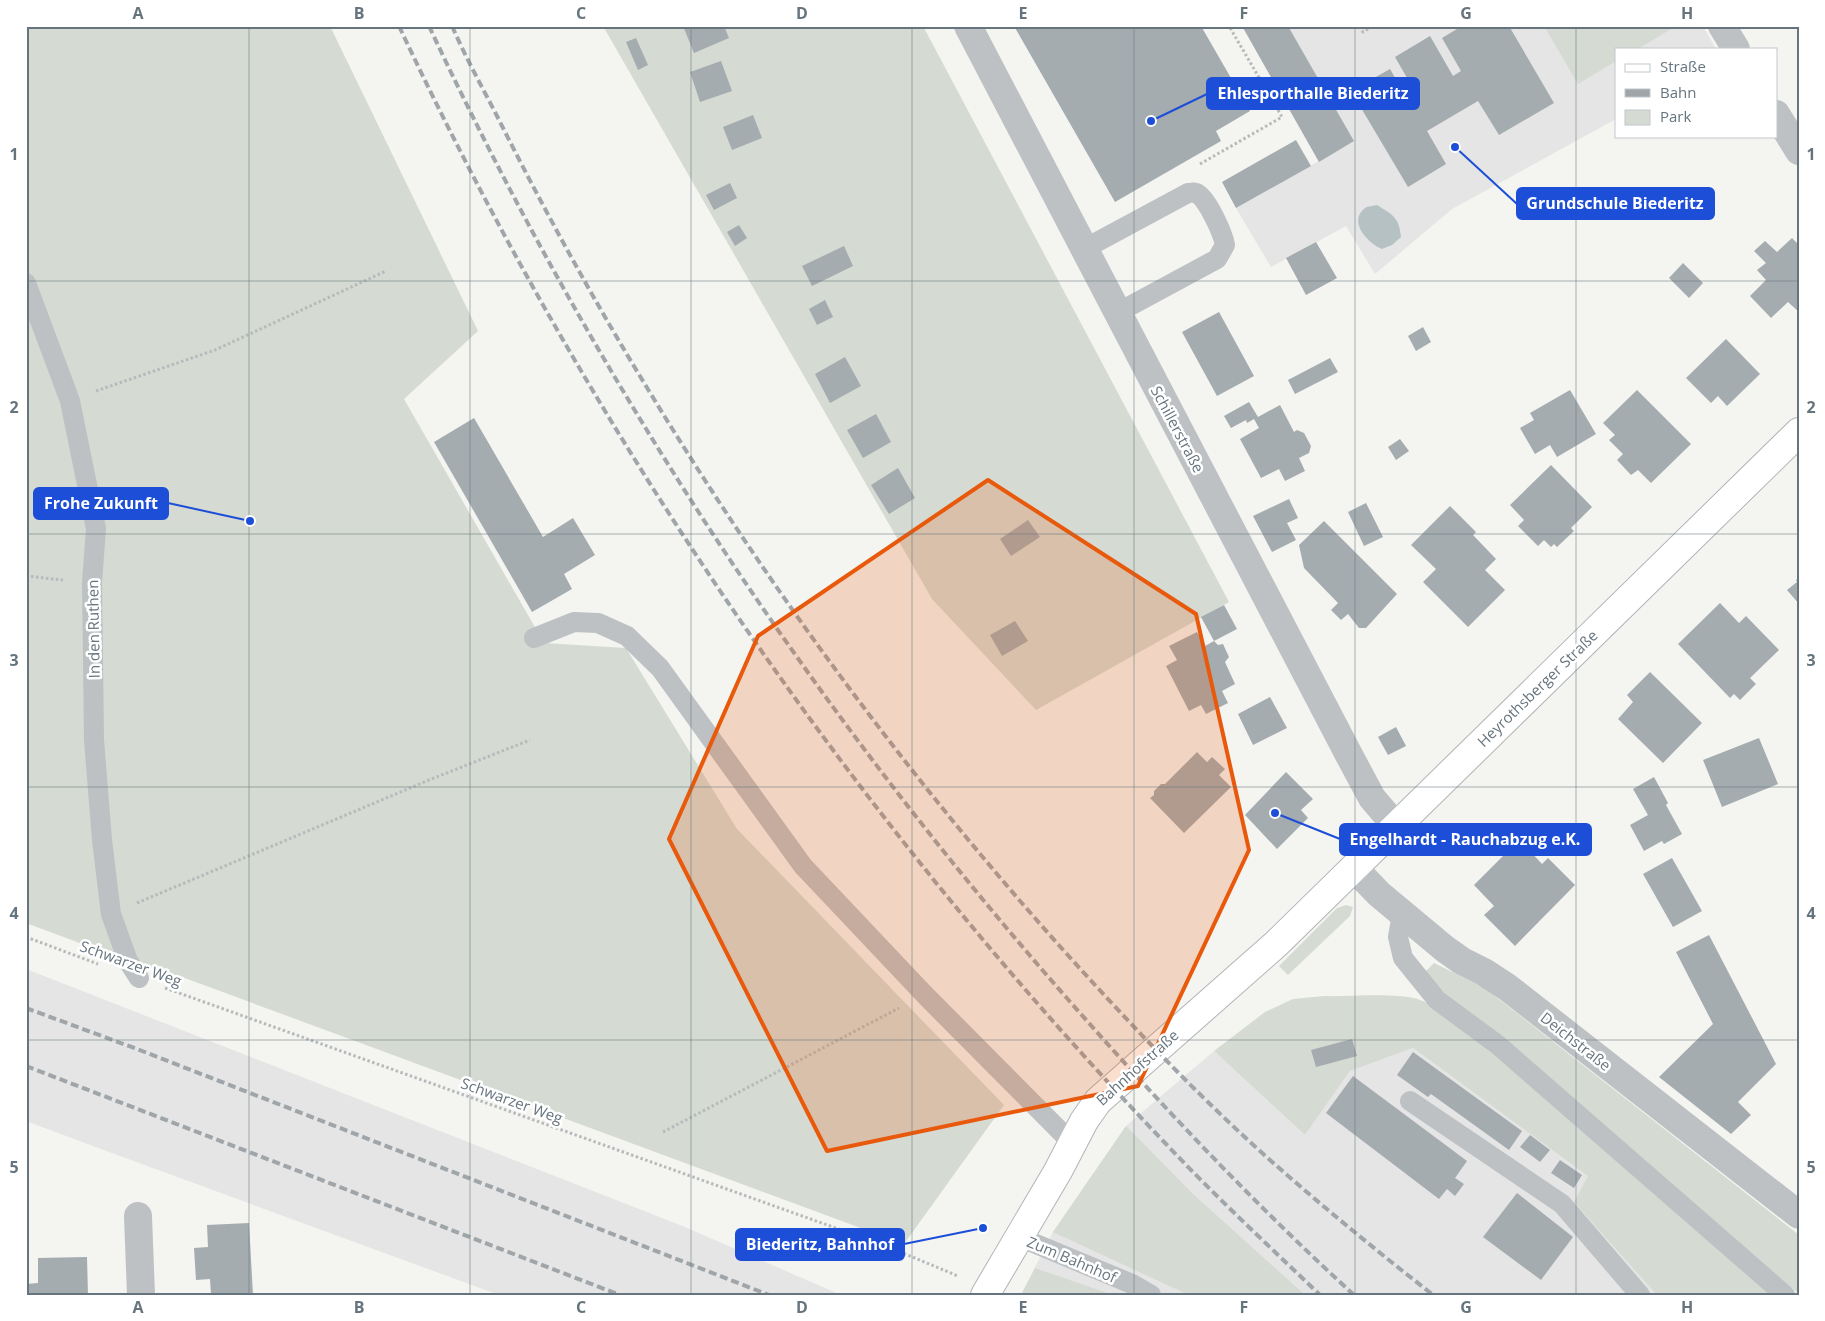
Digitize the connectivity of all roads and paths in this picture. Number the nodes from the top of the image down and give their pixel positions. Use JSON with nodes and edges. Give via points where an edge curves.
{"nodes":[{"id":1,"x":968,"y":26,"type":"edge"},
{"id":2,"x":1230,"y":26,"type":"edge"},
{"id":3,"x":1360,"y":26,"type":"edge"},
{"id":4,"x":1374,"y":26,"type":"edge"},
{"id":5,"x":1722,"y":26,"type":"edge"},
{"id":6,"x":1735,"y":48,"type":"edge"},
{"id":7,"x":1778,"y":117,"type":"edge"},
{"id":8,"x":1799,"y":151,"type":"edge"},
{"id":9,"x":1196,"y":166,"type":"dead end"},
{"id":10,"x":1084,"y":249,"type":"junction"},
{"id":11,"x":386,"y":271,"type":"dead end"},
{"id":12,"x":26,"y":283,"type":"edge"},
{"id":13,"x":1117,"y":313,"type":"junction"},
{"id":14,"x":70,"y":401,"type":"junction"},
{"id":15,"x":1799,"y":432,"type":"edge"},
{"id":16,"x":26,"y":576,"type":"edge"},
{"id":17,"x":92,"y":582,"type":"junction"},
{"id":18,"x":534,"y":638,"type":"dead end"},
{"id":19,"x":530,"y":740,"type":"dead end"},
{"id":20,"x":1396,"y":826,"type":"junction"},
{"id":21,"x":1354,"y":868,"type":"junction"},
{"id":22,"x":111,"y":914,"type":"junction"},
{"id":23,"x":1402,"y":914,"type":"junction"},
{"id":24,"x":26,"y":937,"type":"edge"},
{"id":25,"x":1276,"y":944,"type":"joint"},
{"id":26,"x":139,"y":978,"type":"junction"},
{"id":27,"x":925,"y":995,"type":"junction"},
{"id":28,"x":1410,"y":1101,"type":"dead end"},
{"id":29,"x":663,"y":1132,"type":"dead end"},
{"id":30,"x":1073,"y":1144,"type":"junction"},
{"id":31,"x":1799,"y":1215,"type":"edge"},
{"id":32,"x":138,"y":1216,"type":"dead end"},
{"id":33,"x":1019,"y":1237,"type":"junction"},
{"id":34,"x":987,"y":1292,"type":"edge"},
{"id":35,"x":141,"y":1295,"type":"edge"},
{"id":36,"x":1151,"y":1295,"type":"edge"},
{"id":37,"x":1640,"y":1295,"type":"edge"},
{"id":38,"x":1785,"y":1295,"type":"edge"}],
"edges":[{"from":1,"to":10,"type":"street","name":"Schillerstraße"},
{"from":2,"to":9,"type":"path","via":[[1282,117]]},
{"from":3,"to":4,"type":"path","via":[[1363,32]]},
{"from":5,"to":6,"type":"street"},
{"from":7,"to":8,"type":"street"},
{"from":10,"to":13,"type":"street","name":"Schillerstraße"},
{"from":10,"to":13,"type":"lane","via":[[1188,193],[1196,193],[1202,198],[1222,231],[1225,245],[1217,259]]},
{"from":11,"to":14,"type":"path","via":[[216,350]]},
{"from":12,"to":14,"type":"lane","name":"In den Ruthen"},
{"from":13,"to":20,"type":"street","name":"Schillerstraße","via":[[1364,783],[1383,813]]},
{"from":14,"to":17,"type":"lane","name":"In den Ruthen","via":[[96,529]]},
{"from":15,"to":20,"type":"street","name":"Heyrothsberger Straße"},
{"from":16,"to":17,"type":"path"},
{"from":17,"to":22,"type":"lane","name":"In den Ruthen","via":[[94,740]]},
{"from":18,"to":27,"type":"lane","via":[[574,622],[598,623],[627,636],[660,668],[803,866]]},
{"from":19,"to":22,"type":"path"},
{"from":20,"to":21,"type":"street","name":"Heyrothsberger Straße"},
{"from":21,"to":23,"type":"street","name":"Deichstraße"},
{"from":21,"to":25,"type":"street","name":"Heyrothsberger Straße"},
{"from":22,"to":26,"type":"lane","name":"In den Ruthen","via":[[128,960]]},
{"from":23,"to":31,"type":"street","name":"Deichstraße","via":[[1462,961],[1507,987]]},
{"from":23,"to":38,"type":"lane","via":[[1398,937],[1403,958],[1437,1000],[1505,1050]]},
{"from":24,"to":26,"type":"path","name":"Schwarzer Weg"},
{"from":25,"to":30,"type":"street","name":"Bahnhofstraße","via":[[1098,1101]]},
{"from":26,"to":34,"type":"path","name":"Schwarzer Weg","via":[[886,1246]]},
{"from":27,"to":29,"type":"path"},
{"from":27,"to":30,"type":"lane"},
{"from":28,"to":37,"type":"lane","via":[[1562,1204]]},
{"from":30,"to":33,"type":"street","name":"Bahnhofstraße"},
{"from":32,"to":35,"type":"street"},
{"from":33,"to":34,"type":"street","name":"Bahnhofstraße"},
{"from":33,"to":36,"type":"lane","name":"Zum Bahnhof"}]}
